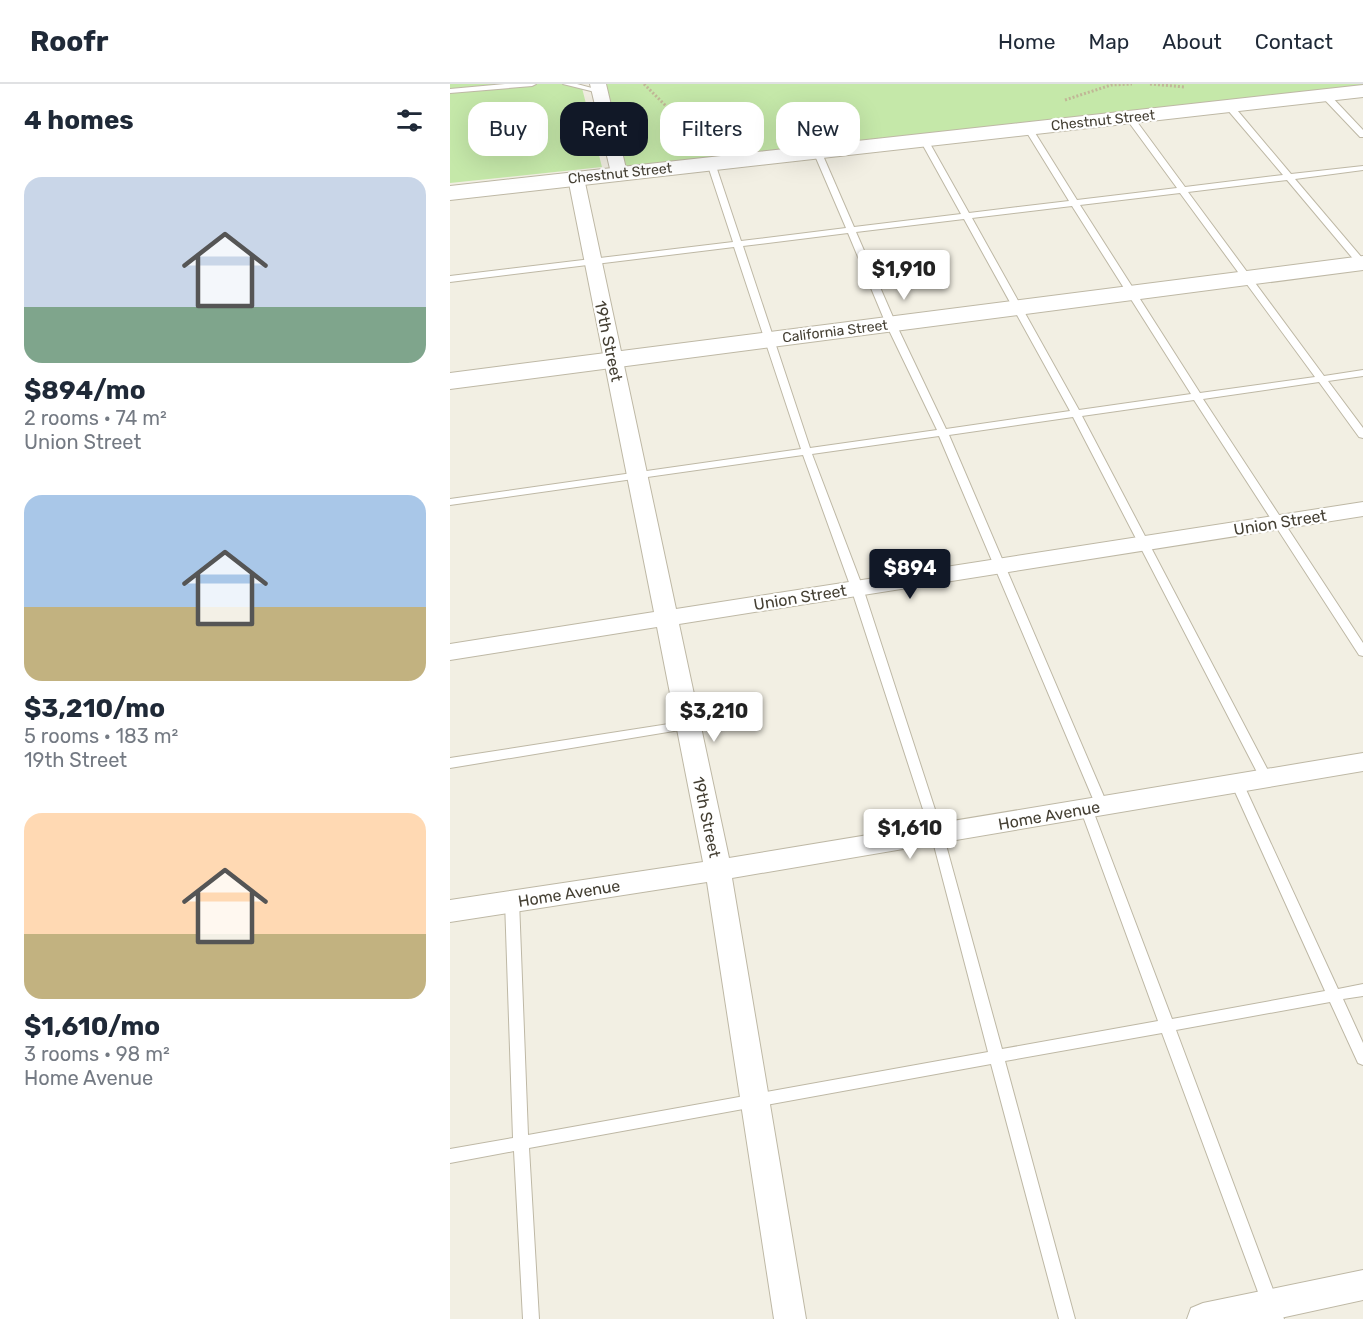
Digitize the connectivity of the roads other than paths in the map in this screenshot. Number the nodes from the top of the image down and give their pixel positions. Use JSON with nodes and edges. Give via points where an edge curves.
{"nodes":[{"id":1,"x":532,"y":84,"type":"edge"},
{"id":2,"x":567,"y":84,"type":"edge"},
{"id":3,"x":598,"y":88,"type":"edge"},
{"id":4,"x":1359,"y":88,"type":"edge"},
{"id":5,"x":456,"y":89,"type":"edge"},
{"id":6,"x":1325,"y":95,"type":"junction"},
{"id":7,"x":1229,"y":106,"type":"junction"},
{"id":8,"x":1129,"y":117,"type":"junction"},
{"id":9,"x":1028,"y":128,"type":"junction"},
{"id":10,"x":1363,"y":135,"type":"edge"},
{"id":11,"x":924,"y":140,"type":"junction"},
{"id":12,"x":860,"y":147,"type":"edge"},
{"id":13,"x":776,"y":156,"type":"edge"},
{"id":14,"x":819,"y":156,"type":"edge"},
{"id":15,"x":711,"y":163,"type":"junction"},
{"id":16,"x":1363,"y":168,"type":"edge"},
{"id":17,"x":619,"y":173,"type":"junction"},
{"id":18,"x":1291,"y":177,"type":"junction"},
{"id":19,"x":576,"y":178,"type":"junction"},
{"id":20,"x":1182,"y":190,"type":"junction"},
{"id":21,"x":450,"y":193,"type":"edge"},
{"id":22,"x":1076,"y":203,"type":"junction"},
{"id":23,"x":965,"y":216,"type":"junction"},
{"id":24,"x":850,"y":230,"type":"junction"},
{"id":25,"x":738,"y":244,"type":"junction"},
{"id":26,"x":593,"y":261,"type":"junction"},
{"id":27,"x":1362,"y":264,"type":"edge"},
{"id":28,"x":1248,"y":278,"type":"junction"},
{"id":29,"x":450,"y":279,"type":"edge"},
{"id":30,"x":1130,"y":293,"type":"junction"},
{"id":31,"x":1016,"y":308,"type":"junction"},
{"id":32,"x":891,"y":324,"type":"junction"},
{"id":33,"x":768,"y":340,"type":"junction"},
{"id":34,"x":613,"y":360,"type":"junction"},
{"id":35,"x":1363,"y":373,"type":"edge"},
{"id":36,"x":1322,"y":379,"type":"junction"},
{"id":37,"x":450,"y":381,"type":"edge"},
{"id":38,"x":1199,"y":397,"type":"junction"},
{"id":39,"x":1076,"y":414,"type":"junction"},
{"id":40,"x":943,"y":433,"type":"junction"},
{"id":41,"x":1363,"y":435,"type":"edge"},
{"id":42,"x":807,"y":453,"type":"junction"},
{"id":43,"x":637,"y":477,"type":"junction"},
{"id":44,"x":450,"y":502,"type":"edge"},
{"id":45,"x":1363,"y":509,"type":"edge"},
{"id":46,"x":1280,"y":522,"type":"junction"},
{"id":47,"x":1144,"y":543,"type":"junction"},
{"id":48,"x":1000,"y":566,"type":"junction"},
{"id":49,"x":857,"y":588,"type":"junction"},
{"id":50,"x":666,"y":618,"type":"junction"},
{"id":51,"x":450,"y":652,"type":"edge"},
{"id":52,"x":1363,"y":652,"type":"edge"},
{"id":53,"x":688,"y":725,"type":"junction"},
{"id":54,"x":1363,"y":762,"type":"edge"},
{"id":55,"x":450,"y":763,"type":"edge"},
{"id":56,"x":1266,"y":778,"type":"junction"},
{"id":57,"x":1237,"y":783,"type":"junction"},
{"id":58,"x":1094,"y":807,"type":"junction"},
{"id":59,"x":937,"y":834,"type":"junction"},
{"id":60,"x":718,"y":870,"type":"junction"},
{"id":61,"x":512,"y":901,"type":"junction"},
{"id":62,"x":450,"y":910,"type":"edge"},
{"id":63,"x":1363,"y":990,"type":"edge"},
{"id":64,"x":1333,"y":996,"type":"junction"},
{"id":65,"x":1165,"y":1027,"type":"junction"},
{"id":66,"x":998,"y":1057,"type":"junction"},
{"id":67,"x":1363,"y":1059,"type":"edge"},
{"id":68,"x":755,"y":1101,"type":"junction"},
{"id":69,"x":521,"y":1143,"type":"junction"},
{"id":70,"x":450,"y":1156,"type":"edge"},
{"id":71,"x":1363,"y":1286,"type":"edge"},
{"id":72,"x":1273,"y":1312,"type":"edge"},
{"id":73,"x":531,"y":1319,"type":"edge"},
{"id":74,"x":790,"y":1319,"type":"edge"},
{"id":75,"x":1067,"y":1319,"type":"edge"},
{"id":76,"x":1203,"y":1319,"type":"edge"}],
"edges":[{"from":1,"to":5,"type":"lane"},
{"from":2,"to":3,"type":"lane"},
{"from":3,"to":17,"type":"street"},
{"from":4,"to":6,"type":"street","name":"Chestnut Street"},
{"from":6,"to":7,"type":"street","name":"Chestnut Street"},
{"from":6,"to":10,"type":"lane"},
{"from":7,"to":8,"type":"street","name":"Chestnut Street"},
{"from":7,"to":18,"type":"lane"},
{"from":8,"to":9,"type":"street","name":"Chestnut Street"},
{"from":8,"to":20,"type":"lane"},
{"from":9,"to":11,"type":"street","name":"Chestnut Street"},
{"from":9,"to":22,"type":"lane"},
{"from":11,"to":12,"type":"street","name":"Chestnut Street"},
{"from":11,"to":23,"type":"lane"},
{"from":13,"to":15,"type":"street","name":"Chestnut Street"},
{"from":14,"to":24,"type":"lane"},
{"from":15,"to":17,"type":"street","name":"Chestnut Street"},
{"from":15,"to":25,"type":"lane"},
{"from":16,"to":18,"type":"lane"},
{"from":17,"to":19,"type":"street","name":"Chestnut Street"},
{"from":18,"to":20,"type":"lane"},
{"from":18,"to":27,"type":"lane"},
{"from":19,"to":21,"type":"street","name":"Chestnut Street"},
{"from":19,"to":26,"type":"street","name":"19th Street"},
{"from":20,"to":22,"type":"lane"},
{"from":20,"to":28,"type":"lane"},
{"from":22,"to":23,"type":"lane"},
{"from":22,"to":30,"type":"lane"},
{"from":23,"to":24,"type":"lane"},
{"from":23,"to":31,"type":"lane"},
{"from":24,"to":25,"type":"lane"},
{"from":24,"to":32,"type":"lane"},
{"from":25,"to":26,"type":"lane"},
{"from":25,"to":33,"type":"lane"},
{"from":26,"to":29,"type":"lane"},
{"from":26,"to":34,"type":"street","name":"19th Street"},
{"from":27,"to":28,"type":"street","name":"California Street"},
{"from":28,"to":30,"type":"street","name":"California Street"},
{"from":28,"to":36,"type":"lane"},
{"from":30,"to":31,"type":"street","name":"California Street"},
{"from":30,"to":38,"type":"lane"},
{"from":31,"to":32,"type":"street","name":"California Street"},
{"from":31,"to":39,"type":"lane"},
{"from":32,"to":33,"type":"street","name":"California Street"},
{"from":32,"to":40,"type":"lane"},
{"from":33,"to":34,"type":"street","name":"California Street"},
{"from":33,"to":42,"type":"lane"},
{"from":34,"to":37,"type":"street","name":"California Street"},
{"from":34,"to":43,"type":"street","name":"19th Street"},
{"from":35,"to":36,"type":"lane"},
{"from":36,"to":38,"type":"lane"},
{"from":36,"to":41,"type":"lane"},
{"from":38,"to":39,"type":"lane"},
{"from":38,"to":46,"type":"lane"},
{"from":39,"to":40,"type":"lane"},
{"from":39,"to":47,"type":"lane"},
{"from":40,"to":42,"type":"lane"},
{"from":40,"to":48,"type":"lane"},
{"from":42,"to":43,"type":"lane"},
{"from":42,"to":49,"type":"lane"},
{"from":43,"to":44,"type":"lane"},
{"from":43,"to":50,"type":"street","name":"19th Street"},
{"from":45,"to":46,"type":"street","name":"Union Street"},
{"from":46,"to":47,"type":"street","name":"Union Street"},
{"from":46,"to":52,"type":"lane"},
{"from":47,"to":48,"type":"street","name":"Union Street"},
{"from":47,"to":56,"type":"lane"},
{"from":48,"to":49,"type":"street","name":"Union Street"},
{"from":48,"to":58,"type":"lane"},
{"from":49,"to":50,"type":"street","name":"Union Street"},
{"from":49,"to":59,"type":"lane"},
{"from":50,"to":51,"type":"street","name":"Union Street"},
{"from":50,"to":53,"type":"street","name":"19th Street"},
{"from":53,"to":55,"type":"lane"},
{"from":53,"to":60,"type":"street","name":"19th Street"},
{"from":54,"to":56,"type":"street","name":"Home Avenue"},
{"from":56,"to":57,"type":"street","name":"Home Avenue"},
{"from":57,"to":58,"type":"street","name":"Home Avenue"},
{"from":57,"to":64,"type":"lane"},
{"from":58,"to":59,"type":"street","name":"Home Avenue"},
{"from":58,"to":65,"type":"lane"},
{"from":59,"to":60,"type":"street","name":"Home Avenue"},
{"from":59,"to":66,"type":"lane"},
{"from":60,"to":61,"type":"street","name":"Home Avenue"},
{"from":60,"to":68,"type":"street","name":"19th Street"},
{"from":61,"to":62,"type":"street","name":"Home Avenue"},
{"from":61,"to":69,"type":"lane"},
{"from":63,"to":64,"type":"lane"},
{"from":64,"to":65,"type":"lane"},
{"from":64,"to":67,"type":"lane"},
{"from":65,"to":66,"type":"lane"},
{"from":65,"to":72,"type":"lane"},
{"from":66,"to":68,"type":"lane"},
{"from":66,"to":75,"type":"lane"},
{"from":68,"to":69,"type":"lane"},
{"from":68,"to":74,"type":"street","name":"19th Street"},
{"from":69,"to":70,"type":"lane"},
{"from":69,"to":73,"type":"lane"},
{"from":71,"to":72,"type":"street"},
{"from":72,"to":76,"type":"street"}]}
